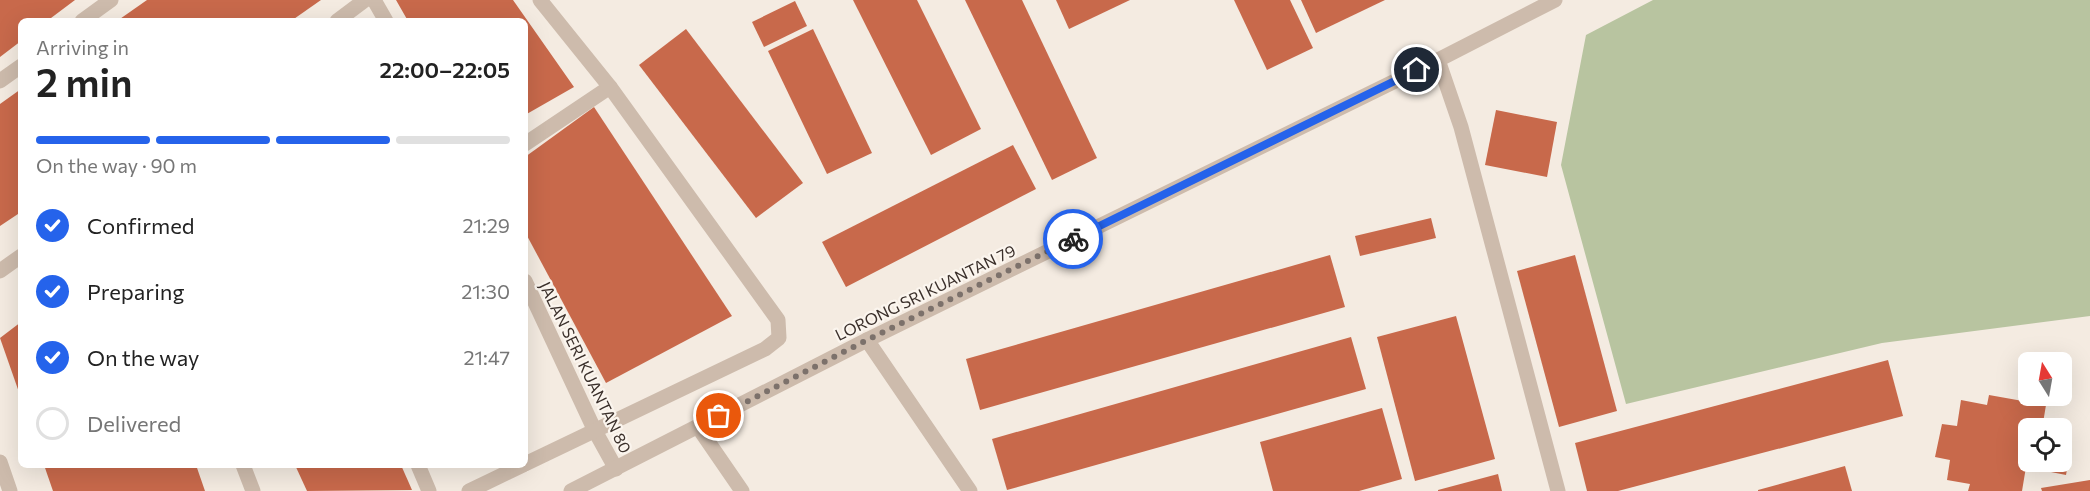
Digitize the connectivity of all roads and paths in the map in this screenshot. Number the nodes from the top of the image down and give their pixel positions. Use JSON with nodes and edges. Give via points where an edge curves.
{"nodes":[{"id":1,"x":111,"y":0,"type":"edge"},
{"id":2,"x":365,"y":0,"type":"edge"},
{"id":3,"x":374,"y":0,"type":"edge"},
{"id":4,"x":540,"y":0,"type":"edge"},
{"id":5,"x":1555,"y":0,"type":"edge"},
{"id":6,"x":86,"y":18,"type":"edge"},
{"id":7,"x":342,"y":18,"type":"edge"},
{"id":8,"x":384,"y":18,"type":"edge"},
{"id":9,"x":1438,"y":60,"type":"junction"},
{"id":10,"x":18,"y":68,"type":"edge"},
{"id":11,"x":0,"y":81,"type":"edge"},
{"id":12,"x":610,"y":87,"type":"junction"},
{"id":13,"x":528,"y":142,"type":"edge"},
{"id":14,"x":18,"y":258,"type":"edge"},
{"id":15,"x":0,"y":271,"type":"edge"},
{"id":16,"x":528,"y":287,"type":"edge"},
{"id":17,"x":867,"y":340,"type":"junction"},
{"id":18,"x":698,"y":427,"type":"junction"},
{"id":19,"x":595,"y":431,"type":"junction"},
{"id":20,"x":0,"y":462,"type":"edge"},
{"id":21,"x":528,"y":463,"type":"edge"},
{"id":22,"x":244,"y":468,"type":"edge"},
{"id":23,"x":419,"y":468,"type":"edge"},
{"id":24,"x":518,"y":468,"type":"edge"},
{"id":25,"x":615,"y":469,"type":"junction"},
{"id":26,"x":10,"y":491,"type":"edge"},
{"id":27,"x":253,"y":491,"type":"edge"},
{"id":28,"x":429,"y":491,"type":"edge"},
{"id":29,"x":469,"y":491,"type":"edge"},
{"id":30,"x":570,"y":491,"type":"edge"},
{"id":31,"x":742,"y":491,"type":"edge"},
{"id":32,"x":970,"y":491,"type":"edge"},
{"id":33,"x":1558,"y":491,"type":"edge"}],
"edges":[{"from":1,"to":6,"type":"street"},
{"from":2,"to":7,"type":"street"},
{"from":3,"to":8,"type":"street"},
{"from":4,"to":12,"type":"street"},
{"from":5,"to":9,"type":"street","name":"LORONG SRI KUANTAN 79"},
{"from":9,"to":17,"type":"street","name":"LORONG SRI KUANTAN 79"},
{"from":9,"to":33,"type":"street","via":[[1461,128]]},
{"from":10,"to":11,"type":"street"},
{"from":12,"to":13,"type":"street"},
{"from":12,"to":19,"type":"street","via":[[778,320],[779,338],[765,349]]},
{"from":14,"to":15,"type":"street"},
{"from":16,"to":19,"type":"street","name":"JALAN SERI KUANTAN 80"},
{"from":17,"to":18,"type":"street","name":"LORONG SRI KUANTAN 79"},
{"from":17,"to":32,"type":"street"},
{"from":18,"to":25,"type":"street","name":"LORONG SRI KUANTAN 79"},
{"from":18,"to":31,"type":"street"},
{"from":19,"to":21,"type":"street"},
{"from":19,"to":25,"type":"street","name":"JALAN SERI KUANTAN 80"},
{"from":20,"to":26,"type":"street"},
{"from":22,"to":27,"type":"street"},
{"from":23,"to":28,"type":"street"},
{"from":24,"to":29,"type":"street"},
{"from":25,"to":30,"type":"street","name":"LORONG SRI KUANTAN 79"}]}
